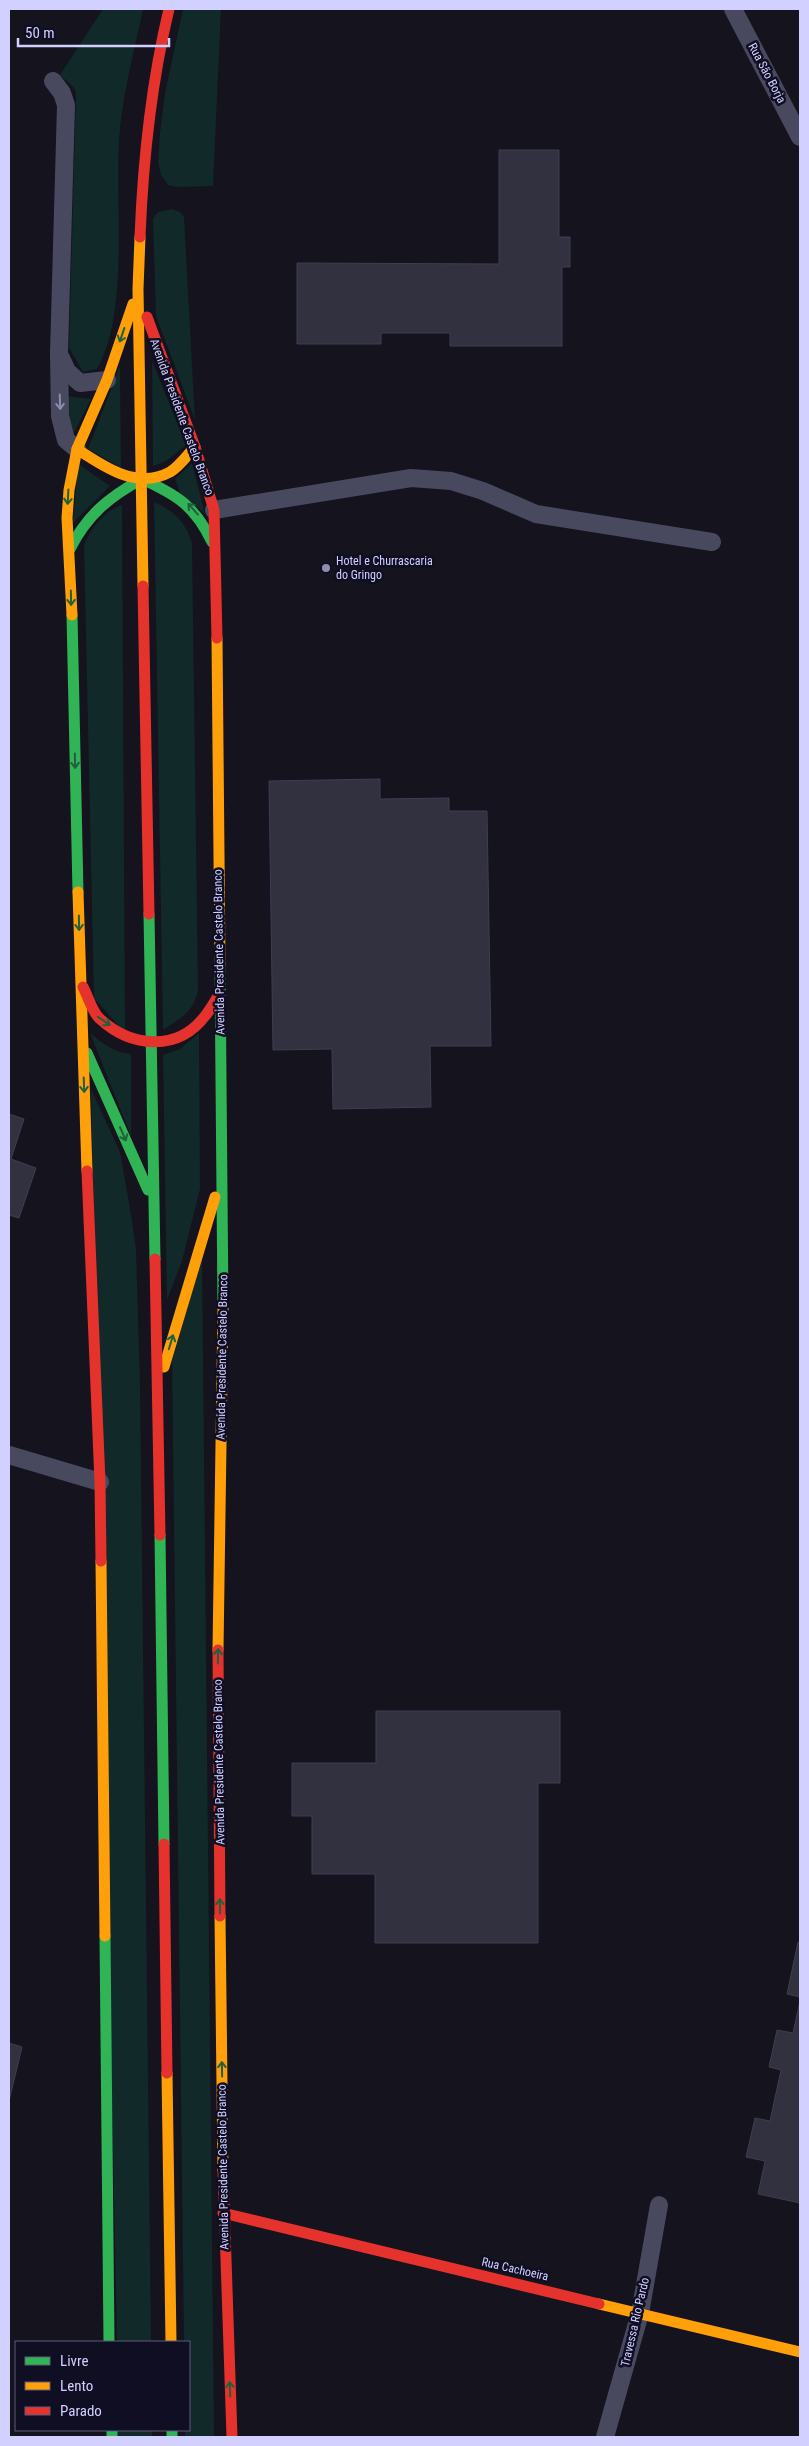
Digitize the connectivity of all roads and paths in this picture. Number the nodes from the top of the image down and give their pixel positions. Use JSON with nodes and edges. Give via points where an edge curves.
{"nodes":[{"id":1,"x":169,"y":9,"type":"edge"},
{"id":2,"x":733,"y":9,"type":"edge"},
{"id":3,"x":53,"y":81,"type":"dead end"},
{"id":4,"x":800,"y":138,"type":"edge"},
{"id":5,"x":138,"y":289,"type":"junction"},
{"id":6,"x":59,"y":353,"type":"junction"},
{"id":7,"x":107,"y":380,"type":"junction"},
{"id":8,"x":195,"y":447,"type":"junction"},
{"id":9,"x":77,"y":449,"type":"junction"},
{"id":10,"x":142,"y":479,"type":"junction"},
{"id":11,"x":214,"y":510,"type":"junction"},
{"id":12,"x":712,"y":542,"type":"dead end"},
{"id":13,"x":70,"y":549,"type":"junction"},
{"id":14,"x":216,"y":551,"type":"junction"},
{"id":15,"x":80,"y":980,"type":"junction"},
{"id":16,"x":220,"y":993,"type":"junction"},
{"id":17,"x":82,"y":1041,"type":"junction"},
{"id":18,"x":151,"y":1043,"type":"junction"},
{"id":19,"x":222,"y":1173,"type":"junction"},
{"id":20,"x":153,"y":1200,"type":"junction"},
{"id":21,"x":157,"y":1388,"type":"junction"},
{"id":22,"x":9,"y":1455,"type":"edge"},
{"id":23,"x":100,"y":1482,"type":"junction"},
{"id":24,"x":659,"y":2205,"type":"dead end"},
{"id":25,"x":223,"y":2213,"type":"junction"},
{"id":26,"x":640,"y":2313,"type":"junction"},
{"id":27,"x":109,"y":2341,"type":"edge"},
{"id":28,"x":171,"y":2341,"type":"edge"},
{"id":29,"x":800,"y":2352,"type":"edge"},
{"id":30,"x":232,"y":2437,"type":"edge"},
{"id":31,"x":605,"y":2437,"type":"edge"}],
"edges":[{"from":1,"to":5,"type":"main road","name":"Avenida Presidente Castelo Branco","via":[[149,112],[141,199]]},
{"from":2,"to":4,"type":"street","name":"Rua São Borja"},
{"from":3,"to":6,"type":"street","via":[[66,105]]},
{"from":5,"to":7,"type":"main road","name":"Avenida Presidente Castelo Branco","one_way":true},
{"from":5,"to":8,"type":"main road","name":"Avenida Presidente Castelo Branco"},
{"from":5,"to":10,"type":"main road","name":"Avenida Presidente Castelo Branco"},
{"from":6,"to":7,"type":"street","via":[[67,371],[76,381]]},
{"from":6,"to":9,"type":"street","one_way":true,"via":[[63,435]]},
{"from":7,"to":9,"type":"main road","name":"Avenida Presidente Castelo Branco"},
{"from":8,"to":10,"type":"main road","via":[[169,473]]},
{"from":8,"to":11,"type":"main road","name":"Avenida Presidente Castelo Branco"},
{"from":9,"to":10,"type":"main road","via":[[118,475]]},
{"from":9,"to":13,"type":"main road","name":"Avenida Presidente Castelo Branco","one_way":true,"via":[[67,518]]},
{"from":10,"to":13,"type":"main road","via":[[115,493],[91,513]]},
{"from":14,"to":10,"type":"main road","one_way":true,"via":[[204,524],[191,506],[172,492]]},
{"from":10,"to":18,"type":"main road","name":"Avenida Presidente Castelo Branco"},
{"from":11,"to":12,"type":"street","via":[[412,478],[452,481],[536,514]]},
{"from":11,"to":14,"type":"main road","name":"Avenida Presidente Castelo Branco"},
{"from":13,"to":15,"type":"main road","name":"Avenida Presidente Castelo Branco","one_way":true},
{"from":14,"to":16,"type":"main road","name":"Avenida Presidente Castelo Branco"},
{"from":15,"to":17,"type":"main road","name":"Avenida Presidente Castelo Branco"},
{"from":15,"to":18,"type":"main road","one_way":true,"via":[[98,1017],[128,1038]]},
{"from":16,"to":18,"type":"main road","via":[[205,1017],[193,1028],[175,1039]]},
{"from":16,"to":19,"type":"main road","name":"Avenida Presidente Castelo Branco"},
{"from":17,"to":20,"type":"main road","one_way":true},
{"from":17,"to":23,"type":"main road","name":"Avenida Presidente Castelo Branco","one_way":true},
{"from":18,"to":20,"type":"main road","name":"Avenida Presidente Castelo Branco"},
{"from":21,"to":19,"type":"main road","one_way":true},
{"from":25,"to":19,"type":"main road","name":"Avenida Presidente Castelo Branco","one_way":true,"via":[[218,1671]]},
{"from":20,"to":21,"type":"main road","name":"Avenida Presidente Castelo Branco"},
{"from":21,"to":28,"type":"main road","name":"Avenida Presidente Castelo Branco"},
{"from":22,"to":23,"type":"street"},
{"from":23,"to":27,"type":"main road","name":"Avenida Presidente Castelo Branco"},
{"from":24,"to":26,"type":"street","name":"Travessa Rio Pardo"},
{"from":25,"to":26,"type":"main road","name":"Rua Cachoeira"},
{"from":30,"to":25,"type":"main road","name":"Avenida Presidente Castelo Branco","one_way":true},
{"from":26,"to":29,"type":"main road","name":"Rua Cachoeira"},
{"from":26,"to":31,"type":"street","name":"Travessa Rio Pardo"}]}
